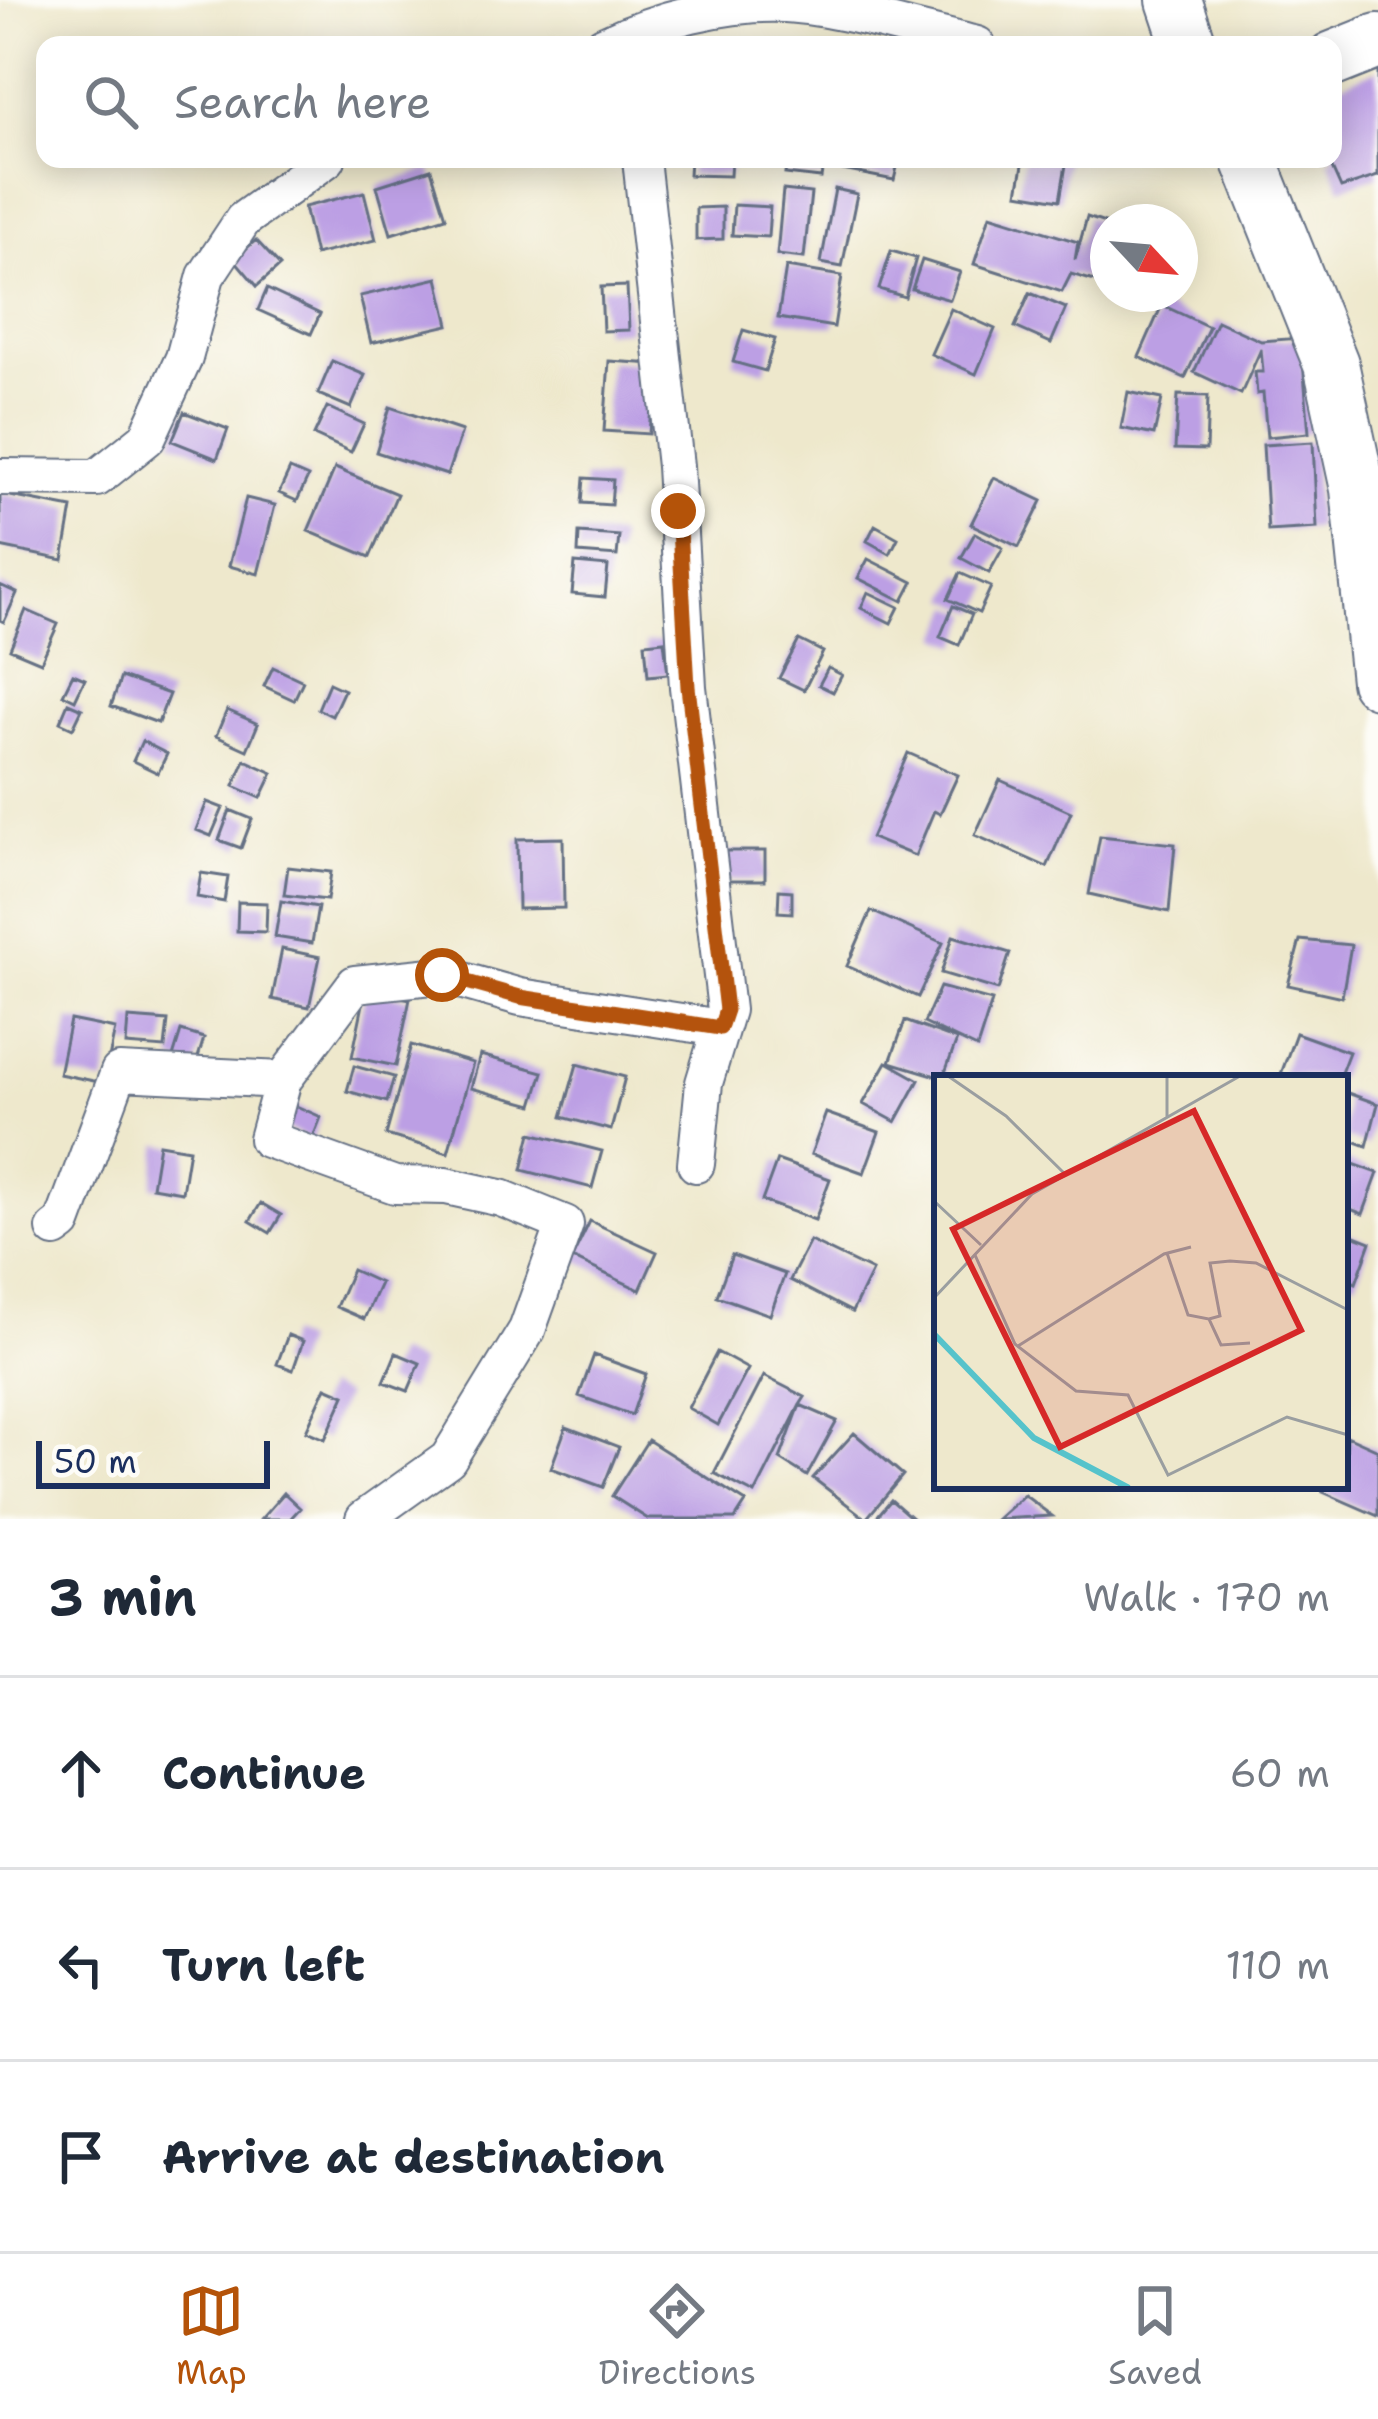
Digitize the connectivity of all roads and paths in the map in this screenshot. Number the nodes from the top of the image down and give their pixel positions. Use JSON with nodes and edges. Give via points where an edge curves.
{"nodes":[{"id":1,"x":1174,"y":0,"type":"edge"},
{"id":2,"x":636,"y":36,"type":"edge"},
{"id":3,"x":935,"y":36,"type":"edge"},
{"id":4,"x":1186,"y":36,"type":"edge"},
{"id":5,"x":1378,"y":41,"type":"edge"},
{"id":6,"x":1342,"y":55,"type":"edge"},
{"id":7,"x":315,"y":168,"type":"edge"},
{"id":8,"x":642,"y":168,"type":"edge"},
{"id":9,"x":1253,"y":168,"type":"edge"},
{"id":10,"x":0,"y":477,"type":"edge"},
{"id":11,"x":1378,"y":681,"type":"edge"},
{"id":12,"x":720,"y":1028,"type":"junction"},
{"id":13,"x":283,"y":1079,"type":"junction"},
{"id":14,"x":696,"y":1164,"type":"dead end"},
{"id":15,"x":56,"y":1229,"type":"dead end"},
{"id":16,"x":364,"y":1519,"type":"edge"}],
"edges":[{"from":1,"to":4,"type":"street"},
{"from":2,"to":3,"type":"street","via":[[738,7],[786,4]]},
{"from":5,"to":6,"type":"street"},
{"from":7,"to":10,"type":"street","via":[[243,220],[206,276],[184,358],[147,438],[97,478]]},
{"from":8,"to":12,"type":"street","via":[[726,1010]]},
{"from":9,"to":11,"type":"street","via":[[1331,364],[1358,489]]},
{"from":12,"to":13,"type":"street","via":[[520,997],[442,975],[356,984]]},
{"from":12,"to":14,"type":"street","via":[[704,1083]]},
{"from":13,"to":15,"type":"street","via":[[118,1072]]},
{"from":13,"to":16,"type":"street","via":[[267,1139],[395,1185],[501,1198],[565,1224],[527,1330],[448,1459]]}]}
